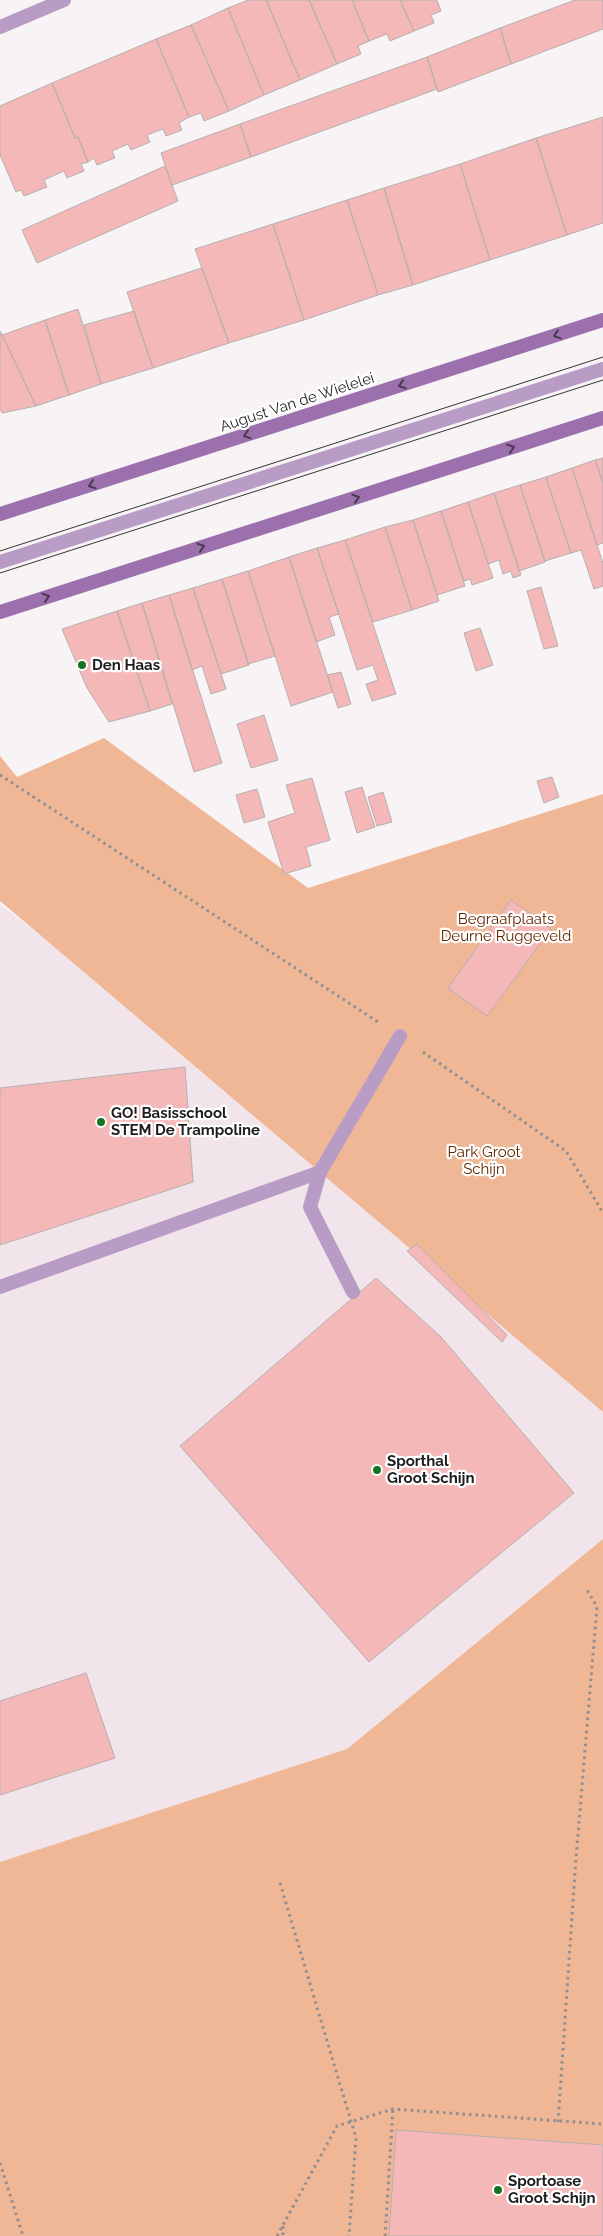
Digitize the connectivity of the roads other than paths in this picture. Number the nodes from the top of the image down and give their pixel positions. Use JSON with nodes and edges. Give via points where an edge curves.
{"nodes":[{"id":1,"x":64,"y":0,"type":"edge"},
{"id":2,"x":0,"y":27,"type":"edge"},
{"id":3,"x":603,"y":320,"type":"edge"},
{"id":4,"x":603,"y":369,"type":"edge"},
{"id":5,"x":603,"y":418,"type":"edge"},
{"id":6,"x":0,"y":514,"type":"edge"},
{"id":7,"x":0,"y":562,"type":"edge"},
{"id":8,"x":0,"y":612,"type":"edge"},
{"id":9,"x":400,"y":1036,"type":"road end"},
{"id":10,"x":320,"y":1172,"type":"junction"},
{"id":11,"x":0,"y":1287,"type":"edge"},
{"id":12,"x":353,"y":1292,"type":"dead end"}],
"edges":[{"from":1,"to":2,"type":"street"},
{"from":3,"to":6,"type":"main road","name":"August Van de Wielelei","one_way":true},
{"from":4,"to":7,"type":"street"},
{"from":8,"to":5,"type":"main road","one_way":true},
{"from":9,"to":10,"type":"street"},
{"from":10,"to":11,"type":"street"},
{"from":10,"to":12,"type":"street","via":[[310,1206]]}]}
